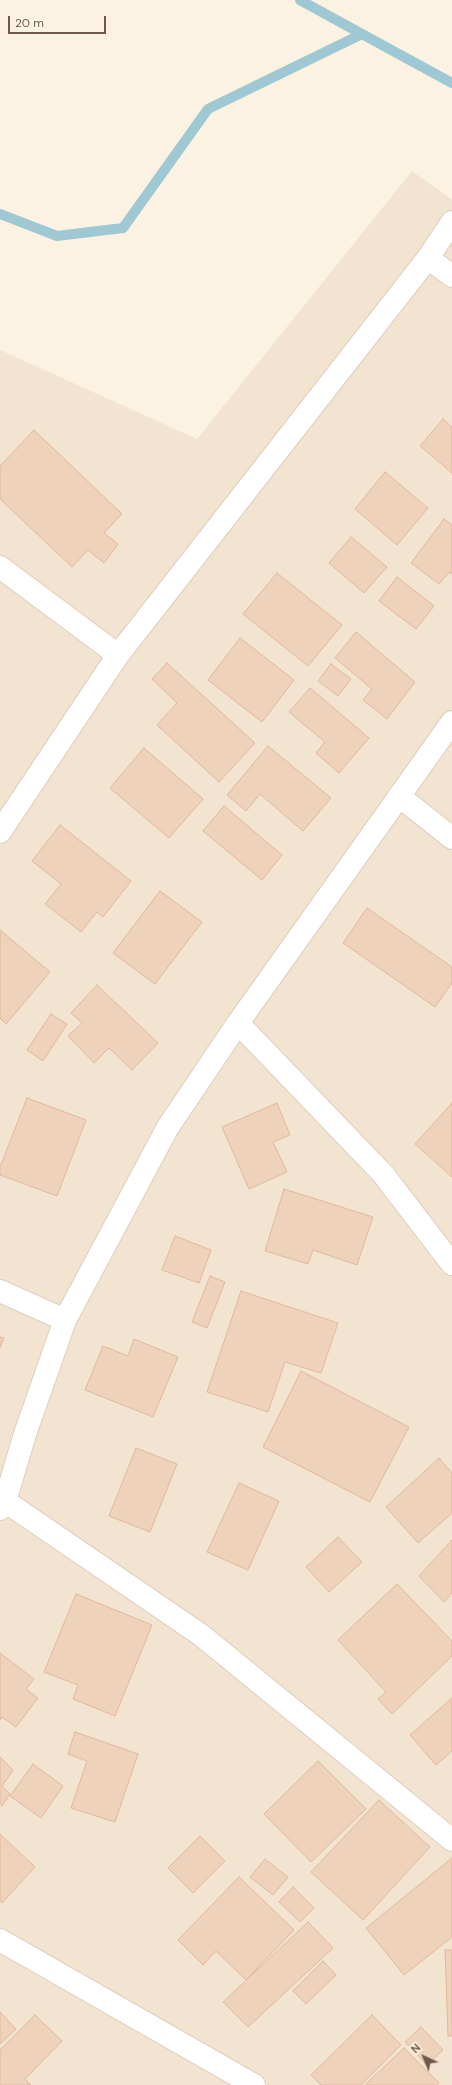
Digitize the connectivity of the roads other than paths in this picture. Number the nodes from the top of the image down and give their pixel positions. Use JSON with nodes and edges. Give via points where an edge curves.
{"nodes":[{"id":1,"x":452,"y":222,"type":"edge"},
{"id":2,"x":428,"y":258,"type":"junction"},
{"id":3,"x":452,"y":276,"type":"edge"},
{"id":4,"x":0,"y":567,"type":"edge"},
{"id":5,"x":118,"y":655,"type":"junction"},
{"id":6,"x":452,"y":722,"type":"edge"},
{"id":7,"x":399,"y":796,"type":"junction"},
{"id":8,"x":0,"y":832,"type":"edge"},
{"id":9,"x":452,"y":838,"type":"edge"},
{"id":10,"x":238,"y":1023,"type":"junction"},
{"id":11,"x":452,"y":1264,"type":"edge"},
{"id":12,"x":0,"y":1291,"type":"edge"},
{"id":13,"x":65,"y":1320,"type":"junction"},
{"id":14,"x":2,"y":1505,"type":"edge"},
{"id":15,"x":452,"y":1840,"type":"edge"},
{"id":16,"x":0,"y":1940,"type":"edge"},
{"id":17,"x":254,"y":2085,"type":"edge"}],
"edges":[{"from":1,"to":2,"type":"street"},
{"from":2,"to":3,"type":"street"},
{"from":2,"to":5,"type":"street"},
{"from":4,"to":5,"type":"street"},
{"from":5,"to":8,"type":"street"},
{"from":6,"to":7,"type":"street"},
{"from":7,"to":9,"type":"street"},
{"from":7,"to":10,"type":"street"},
{"from":10,"to":11,"type":"street","via":[[383,1174]]},
{"from":10,"to":13,"type":"street","via":[[168,1127]]},
{"from":12,"to":13,"type":"street"},
{"from":13,"to":14,"type":"street"},
{"from":14,"to":15,"type":"street","via":[[201,1636]]},
{"from":16,"to":17,"type":"street"}]}
